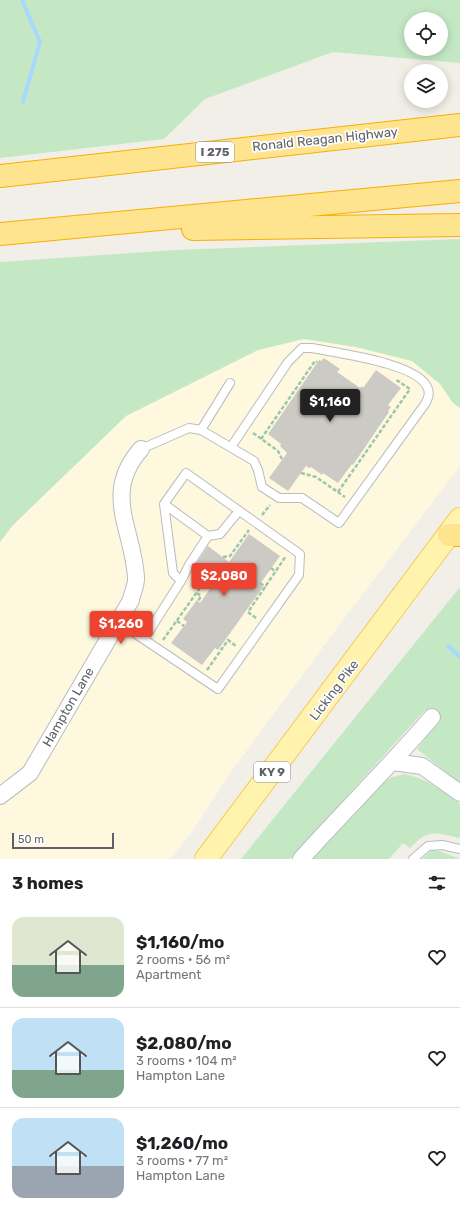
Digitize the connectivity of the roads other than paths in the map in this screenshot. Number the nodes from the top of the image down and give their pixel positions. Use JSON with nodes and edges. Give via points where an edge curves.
{"nodes":[{"id":1,"x":460,"y":126,"type":"edge"},
{"id":2,"x":0,"y":176,"type":"edge"},
{"id":3,"x":460,"y":191,"type":"edge"},
{"id":4,"x":460,"y":224,"type":"edge"},
{"id":5,"x":60,"y":228,"type":"junction"},
{"id":6,"x":0,"y":234,"type":"edge"},
{"id":7,"x":230,"y":383,"type":"dead end"},
{"id":8,"x":201,"y":430,"type":"junction"},
{"id":9,"x":231,"y":447,"type":"junction"},
{"id":10,"x":141,"y":449,"type":"joint"},
{"id":11,"x":164,"y":504,"type":"junction"},
{"id":12,"x":239,"y":511,"type":"junction"},
{"id":13,"x":456,"y":530,"type":"edge"},
{"id":14,"x":208,"y":536,"type":"junction"},
{"id":15,"x":181,"y":581,"type":"junction"},
{"id":16,"x":118,"y":622,"type":"junction"},
{"id":17,"x":144,"y":639,"type":"junction"},
{"id":18,"x":432,"y":717,"type":"dead end"},
{"id":19,"x":393,"y":762,"type":"junction"},
{"id":20,"x":460,"y":793,"type":"edge"},
{"id":21,"x":0,"y":796,"type":"edge"},
{"id":22,"x":460,"y":849,"type":"edge"},
{"id":23,"x":206,"y":859,"type":"edge"},
{"id":24,"x":301,"y":859,"type":"edge"},
{"id":25,"x":413,"y":859,"type":"edge"}],
"edges":[{"from":1,"to":2,"type":"highway","name":"Ronald Reagan Highway","number":"I 275"},
{"from":3,"to":5,"type":"highway"},
{"from":4,"to":5,"type":"highway","via":[[230,229]]},
{"from":5,"to":6,"type":"highway"},
{"from":7,"to":8,"type":"lane"},
{"from":8,"to":9,"type":"lane"},
{"from":8,"to":10,"type":"lane","via":[[189,428]]},
{"from":9,"to":9,"type":"lane","via":[[254,462],[262,487],[276,496],[288,499],[302,498],[339,523],[429,396],[428,388],[423,381],[403,367],[302,348],[288,362]]},
{"from":10,"to":16,"type":"street","name":"Hampton Lane","via":[[129,462],[123,482],[122,507],[137,578],[130,600]]},
{"from":11,"to":12,"type":"lane","via":[[186,473]]},
{"from":11,"to":14,"type":"lane"},
{"from":11,"to":15,"type":"lane","via":[[173,573]]},
{"from":12,"to":14,"type":"lane","via":[[220,534]]},
{"from":12,"to":17,"type":"lane","via":[[300,554],[299,575],[218,689]]},
{"from":13,"to":23,"type":"main road","name":"Licking Pike","number":"KY 9"},
{"from":14,"to":15,"type":"lane"},
{"from":15,"to":17,"type":"lane"},
{"from":16,"to":17,"type":"lane"},
{"from":16,"to":21,"type":"street","name":"Hampton Lane","via":[[30,773]]},
{"from":18,"to":19,"type":"street"},
{"from":19,"to":20,"type":"street","via":[[422,766]]},
{"from":19,"to":24,"type":"street"},
{"from":22,"to":25,"type":"lane","via":[[428,846]]}]}
